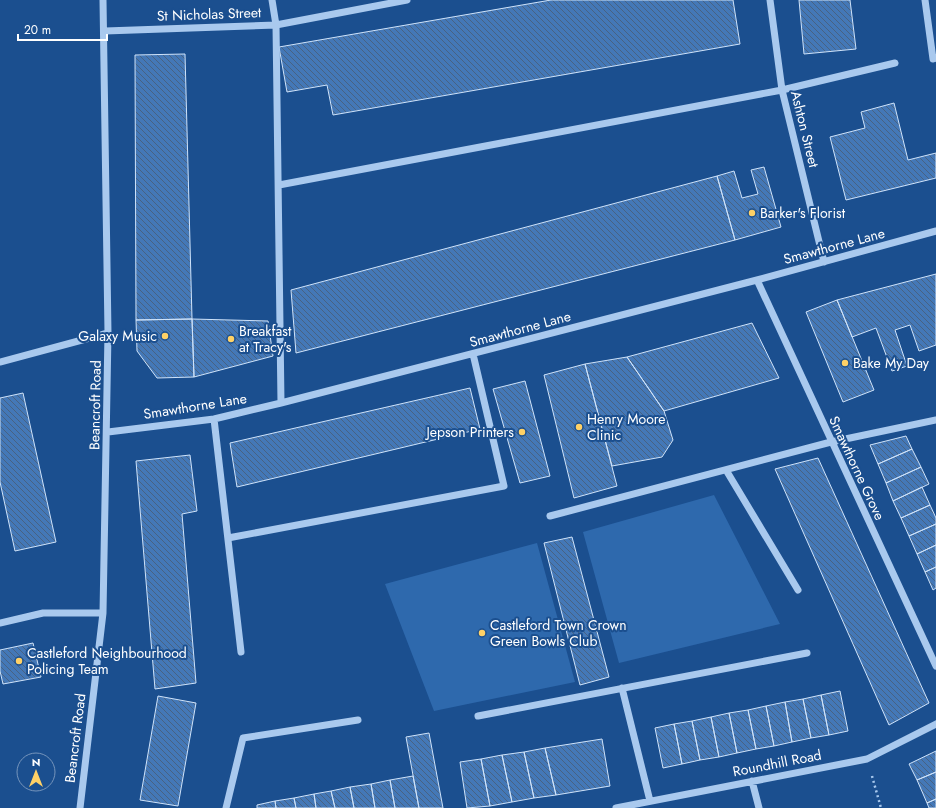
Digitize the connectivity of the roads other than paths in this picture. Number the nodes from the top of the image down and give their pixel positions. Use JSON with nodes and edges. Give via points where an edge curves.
{"nodes":[{"id":1,"x":103,"y":0,"type":"edge"},
{"id":2,"x":272,"y":0,"type":"edge"},
{"id":3,"x":407,"y":0,"type":"edge"},
{"id":4,"x":770,"y":0,"type":"edge"},
{"id":5,"x":925,"y":0,"type":"edge"},
{"id":6,"x":276,"y":25,"type":"junction"},
{"id":7,"x":105,"y":31,"type":"junction"},
{"id":8,"x":936,"y":58,"type":"edge"},
{"id":9,"x":895,"y":63,"type":"dead end"},
{"id":10,"x":782,"y":90,"type":"junction"},
{"id":11,"x":279,"y":185,"type":"junction"},
{"id":12,"x":936,"y":231,"type":"edge"},
{"id":13,"x":824,"y":262,"type":"junction"},
{"id":14,"x":757,"y":280,"type":"junction"},
{"id":15,"x":108,"y":333,"type":"junction"},
{"id":16,"x":473,"y":354,"type":"junction"},
{"id":17,"x":0,"y":362,"type":"edge"},
{"id":18,"x":281,"y":403,"type":"junction"},
{"id":19,"x":214,"y":419,"type":"junction"},
{"id":20,"x":936,"y":420,"type":"edge"},
{"id":21,"x":108,"y":432,"type":"junction"},
{"id":22,"x":831,"y":442,"type":"junction"},
{"id":23,"x":726,"y":470,"type":"junction"},
{"id":24,"x":550,"y":516,"type":"dead end"},
{"id":25,"x":228,"y":538,"type":"junction"},
{"id":26,"x":798,"y":590,"type":"dead end"},
{"id":27,"x":103,"y":613,"type":"junction"},
{"id":28,"x":0,"y":623,"type":"edge"},
{"id":29,"x":241,"y":652,"type":"dead end"},
{"id":30,"x":807,"y":653,"type":"dead end"},
{"id":31,"x":936,"y":666,"type":"edge"},
{"id":32,"x":622,"y":688,"type":"junction"},
{"id":33,"x":478,"y":716,"type":"dead end"},
{"id":34,"x":358,"y":720,"type":"dead end"},
{"id":35,"x":936,"y":724,"type":"edge"},
{"id":36,"x":752,"y":782,"type":"junction"},
{"id":37,"x":650,"y":801,"type":"junction"},
{"id":38,"x":80,"y":808,"type":"edge"},
{"id":39,"x":226,"y":808,"type":"edge"},
{"id":40,"x":616,"y":808,"type":"edge"},
{"id":41,"x":759,"y":808,"type":"edge"}],
"edges":[{"from":1,"to":7,"type":"street","name":"Beancroft Road"},
{"from":2,"to":6,"type":"street"},
{"from":3,"to":6,"type":"street","name":"St Nicholas Street"},
{"from":4,"to":10,"type":"street","name":"Ashton Street"},
{"from":5,"to":8,"type":"street","via":[[933,59]]},
{"from":6,"to":7,"type":"street","name":"St Nicholas Street"},
{"from":6,"to":11,"type":"street"},
{"from":7,"to":15,"type":"street","name":"Beancroft Road"},
{"from":9,"to":10,"type":"street"},
{"from":10,"to":11,"type":"street"},
{"from":10,"to":13,"type":"street","name":"Ashton Street"},
{"from":11,"to":18,"type":"street"},
{"from":12,"to":13,"type":"street","name":"Smawthorne Lane"},
{"from":13,"to":14,"type":"street","name":"Smawthorne Lane"},
{"from":14,"to":16,"type":"street","name":"Smawthorne Lane"},
{"from":14,"to":22,"type":"street","name":"Smawthorne Grove"},
{"from":15,"to":17,"type":"street"},
{"from":15,"to":21,"type":"street","name":"Beancroft Road"},
{"from":16,"to":18,"type":"street","name":"Smawthorne Lane"},
{"from":16,"to":25,"type":"street","via":[[504,486]]},
{"from":18,"to":19,"type":"street","name":"Smawthorne Lane"},
{"from":19,"to":21,"type":"street","name":"Smawthorne Lane"},
{"from":19,"to":25,"type":"street"},
{"from":20,"to":22,"type":"street"},
{"from":21,"to":27,"type":"street","name":"Beancroft Road"},
{"from":22,"to":23,"type":"street"},
{"from":22,"to":31,"type":"street","name":"Smawthorne Grove"},
{"from":23,"to":24,"type":"street"},
{"from":23,"to":26,"type":"street"},
{"from":25,"to":29,"type":"street"},
{"from":27,"to":28,"type":"street","via":[[43,613]]},
{"from":27,"to":38,"type":"street","name":"Beancroft Road"},
{"from":30,"to":32,"type":"street"},
{"from":32,"to":33,"type":"street"},
{"from":32,"to":37,"type":"street"},
{"from":34,"to":39,"type":"street","via":[[243,738]]},
{"from":35,"to":36,"type":"street","name":"Roundhill Road","via":[[867,759]]},
{"from":36,"to":37,"type":"street","name":"Roundhill Road"},
{"from":36,"to":41,"type":"street"},
{"from":37,"to":40,"type":"street","name":"Roundhill Road"}]}
